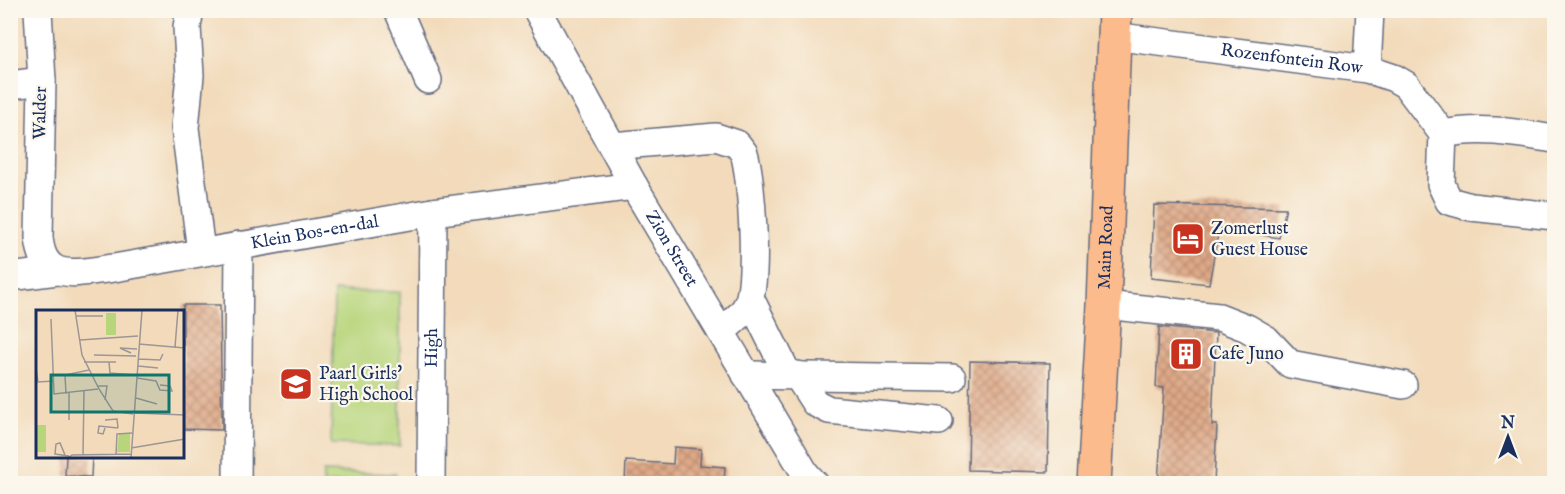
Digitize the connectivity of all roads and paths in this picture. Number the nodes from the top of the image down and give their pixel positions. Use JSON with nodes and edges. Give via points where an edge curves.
{"nodes":[{"id":1,"x":38,"y":10,"type":"edge"},
{"id":2,"x":190,"y":10,"type":"edge"},
{"id":3,"x":398,"y":10,"type":"edge"},
{"id":4,"x":537,"y":10,"type":"edge"},
{"id":5,"x":1370,"y":10,"type":"edge"},
{"id":6,"x":1114,"y":23,"type":"edge"},
{"id":7,"x":1367,"y":69,"type":"junction"},
{"id":8,"x":428,"y":80,"type":"dead end"},
{"id":9,"x":42,"y":81,"type":"junction"},
{"id":10,"x":10,"y":85,"type":"edge"},
{"id":11,"x":1443,"y":134,"type":"junction"},
{"id":12,"x":1554,"y":139,"type":"edge"},
{"id":13,"x":612,"y":146,"type":"junction"},
{"id":14,"x":633,"y":186,"type":"junction"},
{"id":15,"x":433,"y":212,"type":"junction"},
{"id":16,"x":1554,"y":216,"type":"edge"},
{"id":17,"x":239,"y":245,"type":"junction"},
{"id":18,"x":201,"y":252,"type":"junction"},
{"id":19,"x":57,"y":271,"type":"junction"},
{"id":20,"x":10,"y":277,"type":"edge"},
{"id":21,"x":750,"y":298,"type":"junction"},
{"id":22,"x":1104,"y":304,"type":"junction"},
{"id":23,"x":721,"y":332,"type":"junction"},
{"id":24,"x":746,"y":375,"type":"junction"},
{"id":25,"x":793,"y":375,"type":"junction"},
{"id":26,"x":952,"y":378,"type":"dead end"},
{"id":27,"x":1403,"y":385,"type":"dead end"},
{"id":28,"x":939,"y":421,"type":"dead end"},
{"id":29,"x":237,"y":483,"type":"edge"},
{"id":30,"x":431,"y":483,"type":"edge"},
{"id":31,"x":815,"y":483,"type":"edge"},
{"id":32,"x":1094,"y":483,"type":"edge"}],
"edges":[{"from":1,"to":9,"type":"street","name":"Walder"},
{"from":2,"to":18,"type":"street","via":[[185,128]]},
{"from":3,"to":8,"type":"street"},
{"from":4,"to":13,"type":"street","name":"Zion Street"},
{"from":5,"to":7,"type":"street"},
{"from":6,"to":7,"type":"street","name":"Rozenfontein Row"},
{"from":6,"to":22,"type":"main road","name":"Main Road"},
{"from":7,"to":11,"type":"street","name":"Rozenfontein Row","via":[[1406,85]]},
{"from":9,"to":10,"type":"street"},
{"from":9,"to":19,"type":"street","name":"Walder","via":[[42,258]]},
{"from":11,"to":12,"type":"street","via":[[1466,129],[1492,130]]},
{"from":11,"to":16,"type":"street","via":[[1441,184],[1449,201]]},
{"from":13,"to":14,"type":"street","name":"Zion Street"},
{"from":13,"to":21,"type":"street","via":[[716,137],[737,144],[747,161],[753,244]]},
{"from":14,"to":15,"type":"street","name":"Klein Bos-en-dal"},
{"from":14,"to":23,"type":"street","name":"Zion Street"},
{"from":15,"to":17,"type":"street","name":"Klein Bos-en-dal"},
{"from":15,"to":30,"type":"street","name":"High"},
{"from":17,"to":18,"type":"street","name":"Klein Bos-en-dal"},
{"from":17,"to":29,"type":"street"},
{"from":18,"to":19,"type":"street","name":"Klein Bos-en-dal","via":[[103,269]]},
{"from":19,"to":20,"type":"street","name":"Klein Bos-en-dal"},
{"from":21,"to":23,"type":"street"},
{"from":21,"to":25,"type":"street"},
{"from":22,"to":27,"type":"street","via":[[1218,317],[1266,339],[1290,364]]},
{"from":22,"to":32,"type":"main road","name":"Main Road"},
{"from":23,"to":24,"type":"street","name":"Zion Street"},
{"from":24,"to":25,"type":"street"},
{"from":24,"to":31,"type":"street","name":"Zion Street","via":[[805,473]]},
{"from":25,"to":26,"type":"street"},
{"from":25,"to":28,"type":"street","via":[[815,403],[829,410]]}]}
